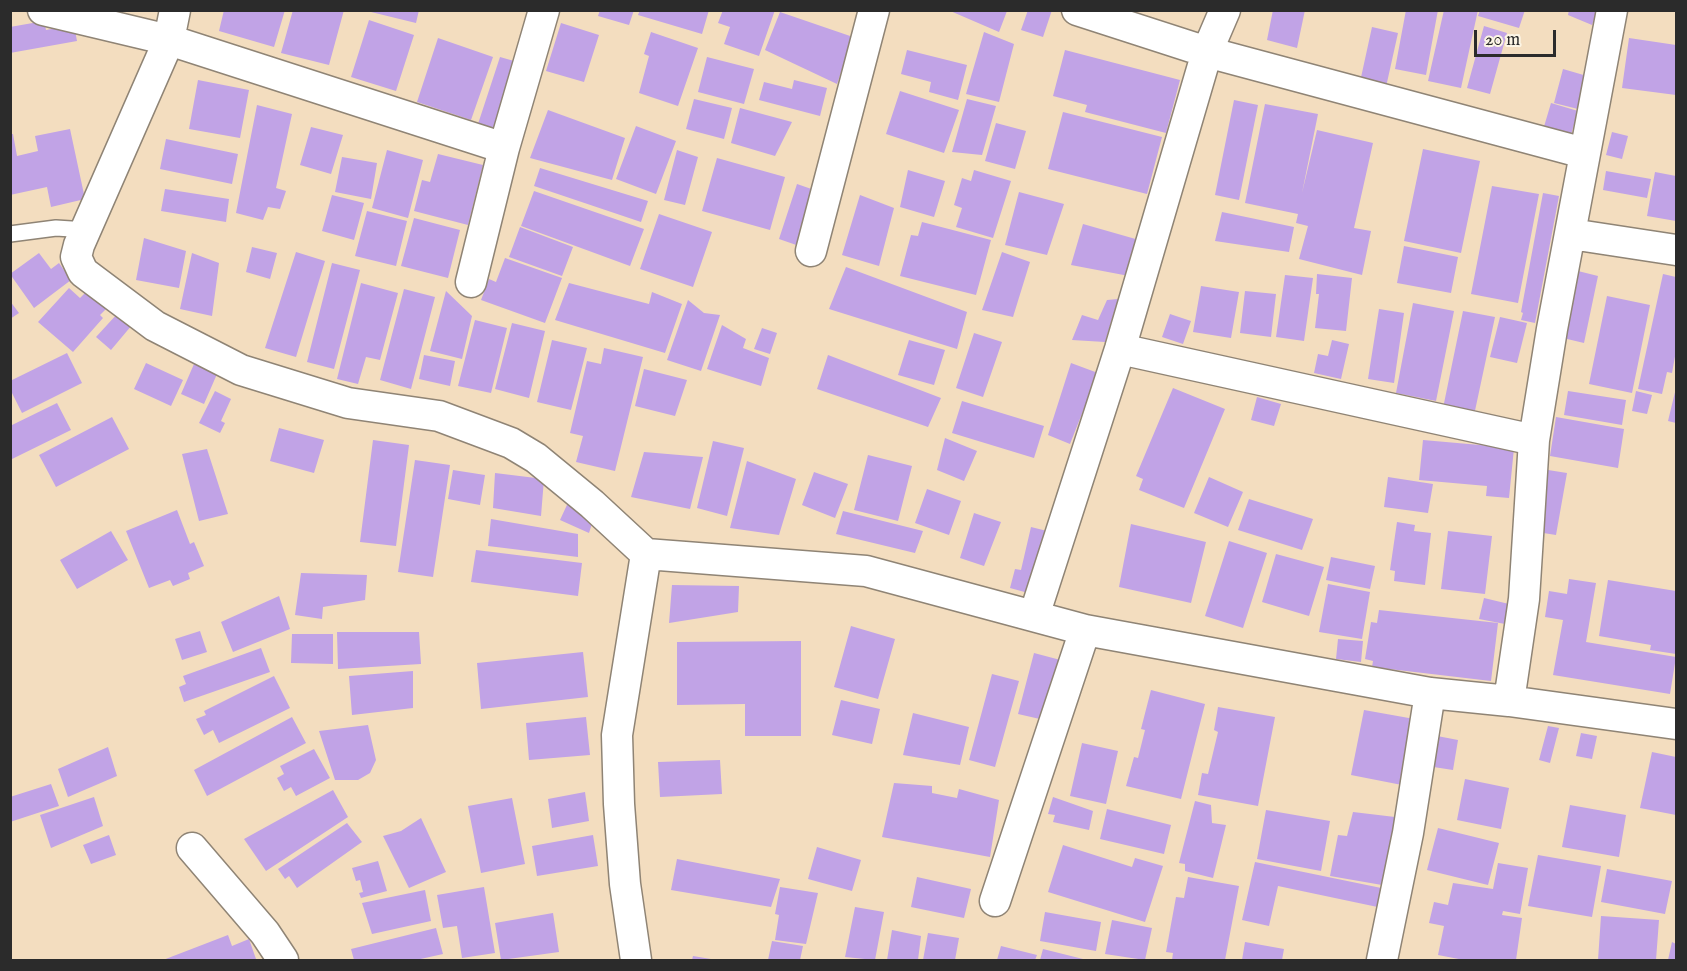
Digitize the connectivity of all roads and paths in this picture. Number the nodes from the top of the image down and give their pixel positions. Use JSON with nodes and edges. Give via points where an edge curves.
{"nodes":[{"id":1,"x":43,"y":10,"type":"edge"},
{"id":2,"x":175,"y":10,"type":"edge"},
{"id":3,"x":544,"y":10,"type":"edge"},
{"id":4,"x":874,"y":10,"type":"edge"},
{"id":5,"x":1077,"y":10,"type":"edge"},
{"id":6,"x":1225,"y":10,"type":"edge"},
{"id":7,"x":1612,"y":10,"type":"edge"},
{"id":8,"x":169,"y":40,"type":"junction"},
{"id":9,"x":1207,"y":52,"type":"junction"},
{"id":10,"x":504,"y":148,"type":"junction"},
{"id":11,"x":1584,"y":153,"type":"junction"},
{"id":12,"x":87,"y":230,"type":"junction"},
{"id":13,"x":10,"y":234,"type":"edge"},
{"id":14,"x":1571,"y":234,"type":"junction"},
{"id":15,"x":1677,"y":250,"type":"edge"},
{"id":16,"x":811,"y":251,"type":"dead end"},
{"id":17,"x":471,"y":282,"type":"dead end"},
{"id":18,"x":1120,"y":349,"type":"junction"},
{"id":19,"x":1534,"y":440,"type":"junction"},
{"id":20,"x":646,"y":554,"type":"junction"},
{"id":21,"x":1034,"y":616,"type":"junction"},
{"id":22,"x":1085,"y":630,"type":"junction"},
{"id":23,"x":1431,"y":693,"type":"junction"},
{"id":24,"x":1509,"y":700,"type":"junction"},
{"id":25,"x":1677,"y":724,"type":"edge"},
{"id":26,"x":192,"y":848,"type":"dead end"},
{"id":27,"x":995,"y":901,"type":"dead end"},
{"id":28,"x":283,"y":960,"type":"edge"},
{"id":29,"x":636,"y":960,"type":"edge"},
{"id":30,"x":1382,"y":960,"type":"edge"}],
"edges":[{"from":1,"to":8,"type":"street"},
{"from":2,"to":8,"type":"street"},
{"from":3,"to":10,"type":"street"},
{"from":4,"to":16,"type":"street"},
{"from":5,"to":9,"type":"street"},
{"from":6,"to":9,"type":"street"},
{"from":7,"to":11,"type":"street"},
{"from":8,"to":10,"type":"street"},
{"from":8,"to":12,"type":"street"},
{"from":9,"to":11,"type":"street"},
{"from":9,"to":18,"type":"street"},
{"from":10,"to":17,"type":"street"},
{"from":11,"to":14,"type":"street"},
{"from":12,"to":13,"type":"lane","via":[[56,228]]},
{"from":12,"to":20,"type":"street","via":[[76,257],[83,272],[155,326],[241,370],[348,403],[439,416],[511,442],[592,504]]},
{"from":14,"to":15,"type":"street"},
{"from":14,"to":19,"type":"street"},
{"from":18,"to":19,"type":"street"},
{"from":18,"to":21,"type":"street"},
{"from":19,"to":24,"type":"street","via":[[1524,599]]},
{"from":20,"to":21,"type":"street","via":[[866,571]]},
{"from":20,"to":29,"type":"street","via":[[617,735],[625,884]]},
{"from":21,"to":22,"type":"street"},
{"from":22,"to":23,"type":"street"},
{"from":22,"to":27,"type":"street"},
{"from":23,"to":24,"type":"street"},
{"from":23,"to":30,"type":"street"},
{"from":24,"to":25,"type":"street"},
{"from":26,"to":28,"type":"street","via":[[265,933]]}]}
